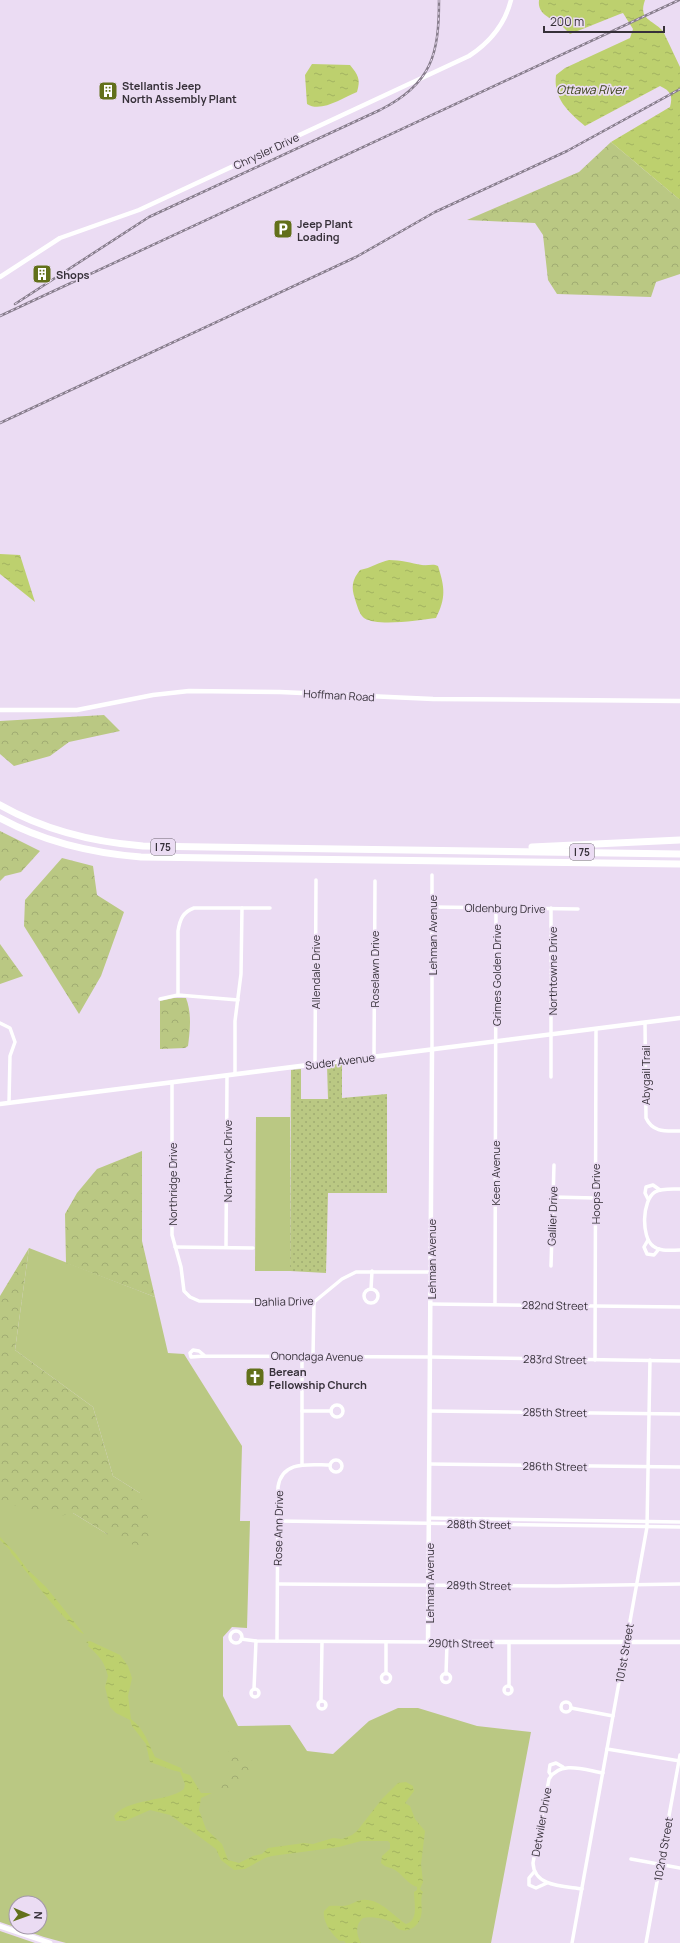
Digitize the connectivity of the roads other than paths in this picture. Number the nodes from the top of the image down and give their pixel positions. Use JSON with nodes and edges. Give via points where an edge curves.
{"nodes":[{"id":1,"x":512,"y":0,"type":"edge"},
{"id":2,"x":0,"y":277,"type":"edge"},
{"id":3,"x":680,"y":701,"type":"edge"},
{"id":4,"x":0,"y":710,"type":"edge"},
{"id":5,"x":0,"y":805,"type":"edge"},
{"id":6,"x":0,"y":818,"type":"edge"},
{"id":7,"x":680,"y":840,"type":"edge"},
{"id":8,"x":485,"y":851,"type":"junction"},
{"id":9,"x":680,"y":854,"type":"edge"},
{"id":10,"x":655,"y":864,"type":"junction"},
{"id":11,"x":680,"y":864,"type":"edge"},
{"id":12,"x":680,"y":869,"type":"edge"},
{"id":13,"x":432,"y":875,"type":"dead end"},
{"id":14,"x":316,"y":880,"type":"dead end"},
{"id":15,"x":375,"y":881,"type":"dead end"},
{"id":16,"x":432,"y":907,"type":"junction"},
{"id":17,"x":242,"y":908,"type":"junction"},
{"id":18,"x":270,"y":908,"type":"dead end"},
{"id":19,"x":496,"y":908,"type":"junction"},
{"id":20,"x":552,"y":908,"type":"junction"},
{"id":21,"x":578,"y":909,"type":"dead end"},
{"id":22,"x":178,"y":995,"type":"junction"},
{"id":23,"x":160,"y":999,"type":"dead end"},
{"id":24,"x":238,"y":1000,"type":"junction"},
{"id":25,"x":680,"y":1018,"type":"edge"},
{"id":26,"x":645,"y":1022,"type":"junction"},
{"id":27,"x":0,"y":1023,"type":"edge"},
{"id":28,"x":596,"y":1029,"type":"junction"},
{"id":29,"x":552,"y":1034,"type":"junction"},
{"id":30,"x":496,"y":1041,"type":"junction"},
{"id":31,"x":432,"y":1050,"type":"junction"},
{"id":32,"x":374,"y":1057,"type":"junction"},
{"id":33,"x":315,"y":1064,"type":"junction"},
{"id":34,"x":235,"y":1074,"type":"junction"},
{"id":35,"x":227,"y":1075,"type":"junction"},
{"id":36,"x":551,"y":1077,"type":"dead end"},
{"id":37,"x":172,"y":1082,"type":"junction"},
{"id":38,"x":9,"y":1103,"type":"junction"},
{"id":39,"x":0,"y":1104,"type":"edge"},
{"id":40,"x":680,"y":1131,"type":"edge"},
{"id":41,"x":554,"y":1165,"type":"dead end"},
{"id":42,"x":680,"y":1189,"type":"edge"},
{"id":43,"x":660,"y":1190,"type":"junction"},
{"id":44,"x":553,"y":1197,"type":"junction"},
{"id":45,"x":595,"y":1198,"type":"junction"},
{"id":46,"x":648,"y":1199,"type":"junction"},
{"id":47,"x":648,"y":1240,"type":"junction"},
{"id":48,"x":175,"y":1247,"type":"junction"},
{"id":49,"x":226,"y":1247,"type":"junction"},
{"id":50,"x":253,"y":1248,"type":"dead end"},
{"id":51,"x":658,"y":1250,"type":"junction"},
{"id":52,"x":680,"y":1250,"type":"edge"},
{"id":53,"x":551,"y":1266,"type":"dead end"},
{"id":54,"x":372,"y":1271,"type":"junction"},
{"id":55,"x":431,"y":1272,"type":"junction"},
{"id":56,"x":371,"y":1289,"type":"dead end"},
{"id":57,"x":199,"y":1301,"type":"joint"},
{"id":58,"x":314,"y":1302,"type":"junction"},
{"id":59,"x":430,"y":1304,"type":"junction"},
{"id":60,"x":494,"y":1304,"type":"junction"},
{"id":61,"x":595,"y":1306,"type":"junction"},
{"id":62,"x":680,"y":1307,"type":"edge"},
{"id":63,"x":205,"y":1356,"type":"dead end"},
{"id":64,"x":302,"y":1356,"type":"junction"},
{"id":65,"x":313,"y":1356,"type":"junction"},
{"id":66,"x":430,"y":1357,"type":"junction"},
{"id":67,"x":595,"y":1360,"type":"junction"},
{"id":68,"x":650,"y":1360,"type":"junction"},
{"id":69,"x":680,"y":1361,"type":"edge"},
{"id":70,"x":302,"y":1411,"type":"junction"},
{"id":71,"x":331,"y":1411,"type":"dead end"},
{"id":72,"x":430,"y":1411,"type":"junction"},
{"id":73,"x":649,"y":1414,"type":"junction"},
{"id":74,"x":680,"y":1414,"type":"edge"},
{"id":75,"x":430,"y":1464,"type":"junction"},
{"id":76,"x":302,"y":1465,"type":"junction"},
{"id":77,"x":330,"y":1465,"type":"dead end"},
{"id":78,"x":649,"y":1467,"type":"junction"},
{"id":79,"x":680,"y":1467,"type":"edge"},
{"id":80,"x":574,"y":1520,"type":"junction"},
{"id":81,"x":278,"y":1521,"type":"junction"},
{"id":82,"x":429,"y":1521,"type":"junction"},
{"id":83,"x":648,"y":1521,"type":"junction"},
{"id":84,"x":680,"y":1522,"type":"edge"},
{"id":85,"x":574,"y":1525,"type":"junction"},
{"id":86,"x":647,"y":1527,"type":"junction"},
{"id":87,"x":680,"y":1527,"type":"edge"},
{"id":88,"x":278,"y":1584,"type":"junction"},
{"id":89,"x":680,"y":1584,"type":"edge"},
{"id":90,"x":429,"y":1585,"type":"junction"},
{"id":91,"x":636,"y":1585,"type":"junction"},
{"id":92,"x":241,"y":1639,"type":"dead end"},
{"id":93,"x":256,"y":1641,"type":"junction"},
{"id":94,"x":277,"y":1641,"type":"junction"},
{"id":95,"x":322,"y":1642,"type":"junction"},
{"id":96,"x":386,"y":1642,"type":"junction"},
{"id":97,"x":428,"y":1642,"type":"junction"},
{"id":98,"x":680,"y":1642,"type":"edge"},
{"id":99,"x":447,"y":1643,"type":"junction"},
{"id":100,"x":626,"y":1643,"type":"junction"},
{"id":101,"x":509,"y":1644,"type":"junction"},
{"id":102,"x":386,"y":1673,"type":"dead end"},
{"id":103,"x":446,"y":1674,"type":"dead end"},
{"id":104,"x":509,"y":1686,"type":"dead end"},
{"id":105,"x":254,"y":1689,"type":"dead end"},
{"id":106,"x":321,"y":1701,"type":"dead end"},
{"id":107,"x":571,"y":1708,"type":"dead end"},
{"id":108,"x":613,"y":1716,"type":"junction"},
{"id":109,"x":607,"y":1750,"type":"junction"},
{"id":110,"x":680,"y":1755,"type":"edge"},
{"id":111,"x":679,"y":1761,"type":"edge"},
{"id":112,"x":563,"y":1767,"type":"junction"},
{"id":113,"x":603,"y":1773,"type":"junction"},
{"id":114,"x":551,"y":1775,"type":"junction"},
{"id":115,"x":631,"y":1859,"type":"dead end"},
{"id":116,"x":660,"y":1864,"type":"junction"},
{"id":117,"x":680,"y":1868,"type":"edge"},
{"id":118,"x":534,"y":1872,"type":"junction"},
{"id":119,"x":548,"y":1883,"type":"junction"},
{"id":120,"x":582,"y":1889,"type":"junction"},
{"id":121,"x":0,"y":1926,"type":"edge"},
{"id":122,"x":50,"y":1943,"type":"edge"},
{"id":123,"x":572,"y":1943,"type":"edge"},
{"id":124,"x":646,"y":1943,"type":"edge"}],
"edges":[{"from":1,"to":2,"type":"street","name":"Chrysler Drive","via":[[495,33],[480,49],[469,56],[139,210],[60,238]]},
{"from":3,"to":4,"type":"street","name":"Hoffman Road","via":[[427,699],[287,692],[190,691],[153,695],[77,710]]},
{"from":5,"to":8,"type":"highway","number":"I 75","via":[[27,819],[61,831],[129,845]]},
{"from":6,"to":10,"type":"highway","number":"I 75","via":[[42,837],[77,848],[141,857]]},
{"from":7,"to":8,"type":"highway"},
{"from":8,"to":9,"type":"highway","number":"I 75"},
{"from":10,"to":11,"type":"highway","number":"I 75"},
{"from":10,"to":12,"type":"highway"},
{"from":13,"to":16,"type":"street","name":"Lehman Avenue"},
{"from":14,"to":33,"type":"street","name":"Allendale Drive"},
{"from":15,"to":32,"type":"street","name":"Roselawn Drive"},
{"from":16,"to":19,"type":"street","name":"Oldenburg Drive"},
{"from":16,"to":31,"type":"street","name":"Lehman Avenue"},
{"from":17,"to":18,"type":"street"},
{"from":17,"to":22,"type":"street","via":[[194,908],[182,916],[178,931]]},
{"from":17,"to":24,"type":"street"},
{"from":19,"to":20,"type":"street","name":"Oldenburg Drive"},
{"from":19,"to":30,"type":"street","name":"Grimes Golden Drive"},
{"from":20,"to":21,"type":"street","name":"Oldenburg Drive"},
{"from":20,"to":29,"type":"street","name":"Northtowne Drive"},
{"from":22,"to":23,"type":"street"},
{"from":22,"to":24,"type":"street"},
{"from":24,"to":34,"type":"street","via":[[235,1021]]},
{"from":25,"to":26,"type":"street","name":"Suder Avenue"},
{"from":26,"to":28,"type":"street","name":"Suder Avenue"},
{"from":26,"to":40,"type":"street","name":"Abygail Trail","via":[[645,1114],[651,1126],[662,1131]]},
{"from":27,"to":38,"type":"street","via":[[12,1032],[15,1042],[10,1056]]},
{"from":28,"to":29,"type":"street","name":"Suder Avenue"},
{"from":28,"to":45,"type":"street","name":"Hoops Drive"},
{"from":29,"to":30,"type":"street","name":"Suder Avenue"},
{"from":29,"to":36,"type":"street"},
{"from":30,"to":31,"type":"street","name":"Suder Avenue"},
{"from":30,"to":60,"type":"street","name":"Keen Avenue"},
{"from":31,"to":32,"type":"street","name":"Suder Avenue"},
{"from":31,"to":55,"type":"street","name":"Lehman Avenue"},
{"from":32,"to":33,"type":"street","name":"Suder Avenue"},
{"from":33,"to":34,"type":"street","name":"Suder Avenue"},
{"from":34,"to":35,"type":"street","name":"Suder Avenue"},
{"from":35,"to":37,"type":"street","name":"Suder Avenue"},
{"from":35,"to":49,"type":"street","name":"Northwyck Drive"},
{"from":37,"to":38,"type":"street","name":"Suder Avenue"},
{"from":37,"to":48,"type":"street","name":"Northridge Drive","via":[[171,1222]]},
{"from":38,"to":39,"type":"street","name":"Suder Avenue"},
{"from":41,"to":44,"type":"street","name":"Gallier Drive"},
{"from":42,"to":43,"type":"street"},
{"from":43,"to":46,"type":"street"},
{"from":43,"to":46,"type":"street","via":[[653,1185],[646,1187]]},
{"from":44,"to":45,"type":"street"},
{"from":44,"to":53,"type":"street","name":"Gallier Drive"},
{"from":45,"to":61,"type":"street","name":"Hoops Drive"},
{"from":46,"to":47,"type":"street","via":[[645,1233]]},
{"from":47,"to":51,"type":"street"},
{"from":47,"to":51,"type":"street","via":[[644,1247],[647,1254],[653,1255]]},
{"from":48,"to":49,"type":"street"},
{"from":48,"to":57,"type":"street","name":"Northridge Drive","via":[[184,1290],[190,1297]]},
{"from":49,"to":50,"type":"street"},
{"from":51,"to":52,"type":"street"},
{"from":54,"to":55,"type":"street","name":"Dahlia Drive"},
{"from":54,"to":56,"type":"street"},
{"from":54,"to":58,"type":"street","name":"Dahlia Drive","via":[[360,1271],[345,1277]]},
{"from":55,"to":59,"type":"street","name":"Lehman Avenue"},
{"from":57,"to":58,"type":"street","name":"Dahlia Drive"},
{"from":58,"to":65,"type":"street"},
{"from":59,"to":60,"type":"street","name":"282nd Street"},
{"from":59,"to":66,"type":"street","name":"Lehman Avenue"},
{"from":60,"to":61,"type":"street","name":"282nd Street"},
{"from":61,"to":62,"type":"street","name":"282nd Street"},
{"from":61,"to":67,"type":"street","name":"Hoops Drive"},
{"from":63,"to":64,"type":"street","name":"Onondaga Avenue"},
{"from":64,"to":65,"type":"street","name":"Onondaga Avenue"},
{"from":64,"to":70,"type":"street"},
{"from":65,"to":66,"type":"street","name":"Onondaga Avenue"},
{"from":66,"to":67,"type":"street","name":"283rd Street"},
{"from":66,"to":72,"type":"street","name":"Lehman Avenue"},
{"from":67,"to":68,"type":"street","name":"283rd Street"},
{"from":68,"to":69,"type":"street","name":"283rd Street"},
{"from":68,"to":73,"type":"street","name":"101st Street"},
{"from":70,"to":71,"type":"street"},
{"from":70,"to":76,"type":"street"},
{"from":72,"to":73,"type":"street","name":"285th Street"},
{"from":72,"to":75,"type":"street","name":"Lehman Avenue"},
{"from":73,"to":74,"type":"street","name":"285th Street"},
{"from":73,"to":78,"type":"street","name":"101st Street"},
{"from":75,"to":78,"type":"street","name":"286th Street"},
{"from":75,"to":82,"type":"street","name":"Lehman Avenue"},
{"from":76,"to":77,"type":"street"},
{"from":76,"to":81,"type":"street","name":"Rose Ann Drive","via":[[289,1468],[280,1478]]},
{"from":78,"to":79,"type":"street","name":"286th Street"},
{"from":78,"to":83,"type":"street","name":"101st Street"},
{"from":80,"to":82,"type":"street","name":"288th Street"},
{"from":80,"to":83,"type":"street","name":"288th Street"},
{"from":80,"to":85,"type":"street"},
{"from":81,"to":82,"type":"street","name":"288th Street"},
{"from":81,"to":88,"type":"street","name":"Rose Ann Drive"},
{"from":82,"to":85,"type":"street","name":"288th Street"},
{"from":82,"to":90,"type":"street","name":"Lehman Avenue"},
{"from":83,"to":84,"type":"street","name":"288th Street"},
{"from":83,"to":86,"type":"street","name":"101st Street"},
{"from":85,"to":86,"type":"street","name":"288th Street"},
{"from":86,"to":87,"type":"street","name":"288th Street"},
{"from":86,"to":91,"type":"street","name":"101st Street"},
{"from":88,"to":90,"type":"street","name":"289th Street"},
{"from":88,"to":94,"type":"street","name":"Rose Ann Drive"},
{"from":89,"to":91,"type":"street","name":"289th Street"},
{"from":90,"to":91,"type":"street","name":"289th Street"},
{"from":90,"to":97,"type":"street","name":"Lehman Avenue"},
{"from":91,"to":100,"type":"street","name":"101st Street"},
{"from":92,"to":93,"type":"street","name":"290th Street"},
{"from":93,"to":94,"type":"street","name":"290th Street"},
{"from":93,"to":105,"type":"street"},
{"from":94,"to":95,"type":"street","name":"290th Street"},
{"from":95,"to":96,"type":"street","name":"290th Street"},
{"from":95,"to":106,"type":"street"},
{"from":96,"to":97,"type":"street","name":"290th Street"},
{"from":96,"to":102,"type":"street"},
{"from":97,"to":99,"type":"street","name":"290th Street"},
{"from":98,"to":100,"type":"street","name":"290th Street"},
{"from":99,"to":101,"type":"street","name":"290th Street"},
{"from":99,"to":103,"type":"street"},
{"from":100,"to":101,"type":"street","name":"290th Street"},
{"from":100,"to":108,"type":"street","name":"101st Street"},
{"from":101,"to":104,"type":"street"},
{"from":107,"to":108,"type":"street"},
{"from":108,"to":109,"type":"street","name":"101st Street"},
{"from":109,"to":111,"type":"street"},
{"from":109,"to":113,"type":"street","name":"101st Street"},
{"from":110,"to":111,"type":"street","name":"102nd Street"},
{"from":111,"to":116,"type":"street","name":"102nd Street"},
{"from":112,"to":113,"type":"street"},
{"from":112,"to":114,"type":"street","name":"Detwiler Drive"},
{"from":112,"to":114,"type":"street","via":[[556,1763],[550,1765]]},
{"from":113,"to":120,"type":"street","name":"101st Street"},
{"from":114,"to":118,"type":"street","name":"Detwiler Drive","via":[[533,1863]]},
{"from":115,"to":116,"type":"street"},
{"from":116,"to":117,"type":"street"},
{"from":116,"to":124,"type":"street","name":"102nd Street"},
{"from":118,"to":119,"type":"street","name":"Detwiler Drive"},
{"from":118,"to":119,"type":"street","via":[[528,1882],[531,1886],[536,1888]]},
{"from":119,"to":120,"type":"street"},
{"from":120,"to":123,"type":"street","name":"101st Street"},
{"from":121,"to":122,"type":"main road"}]}
